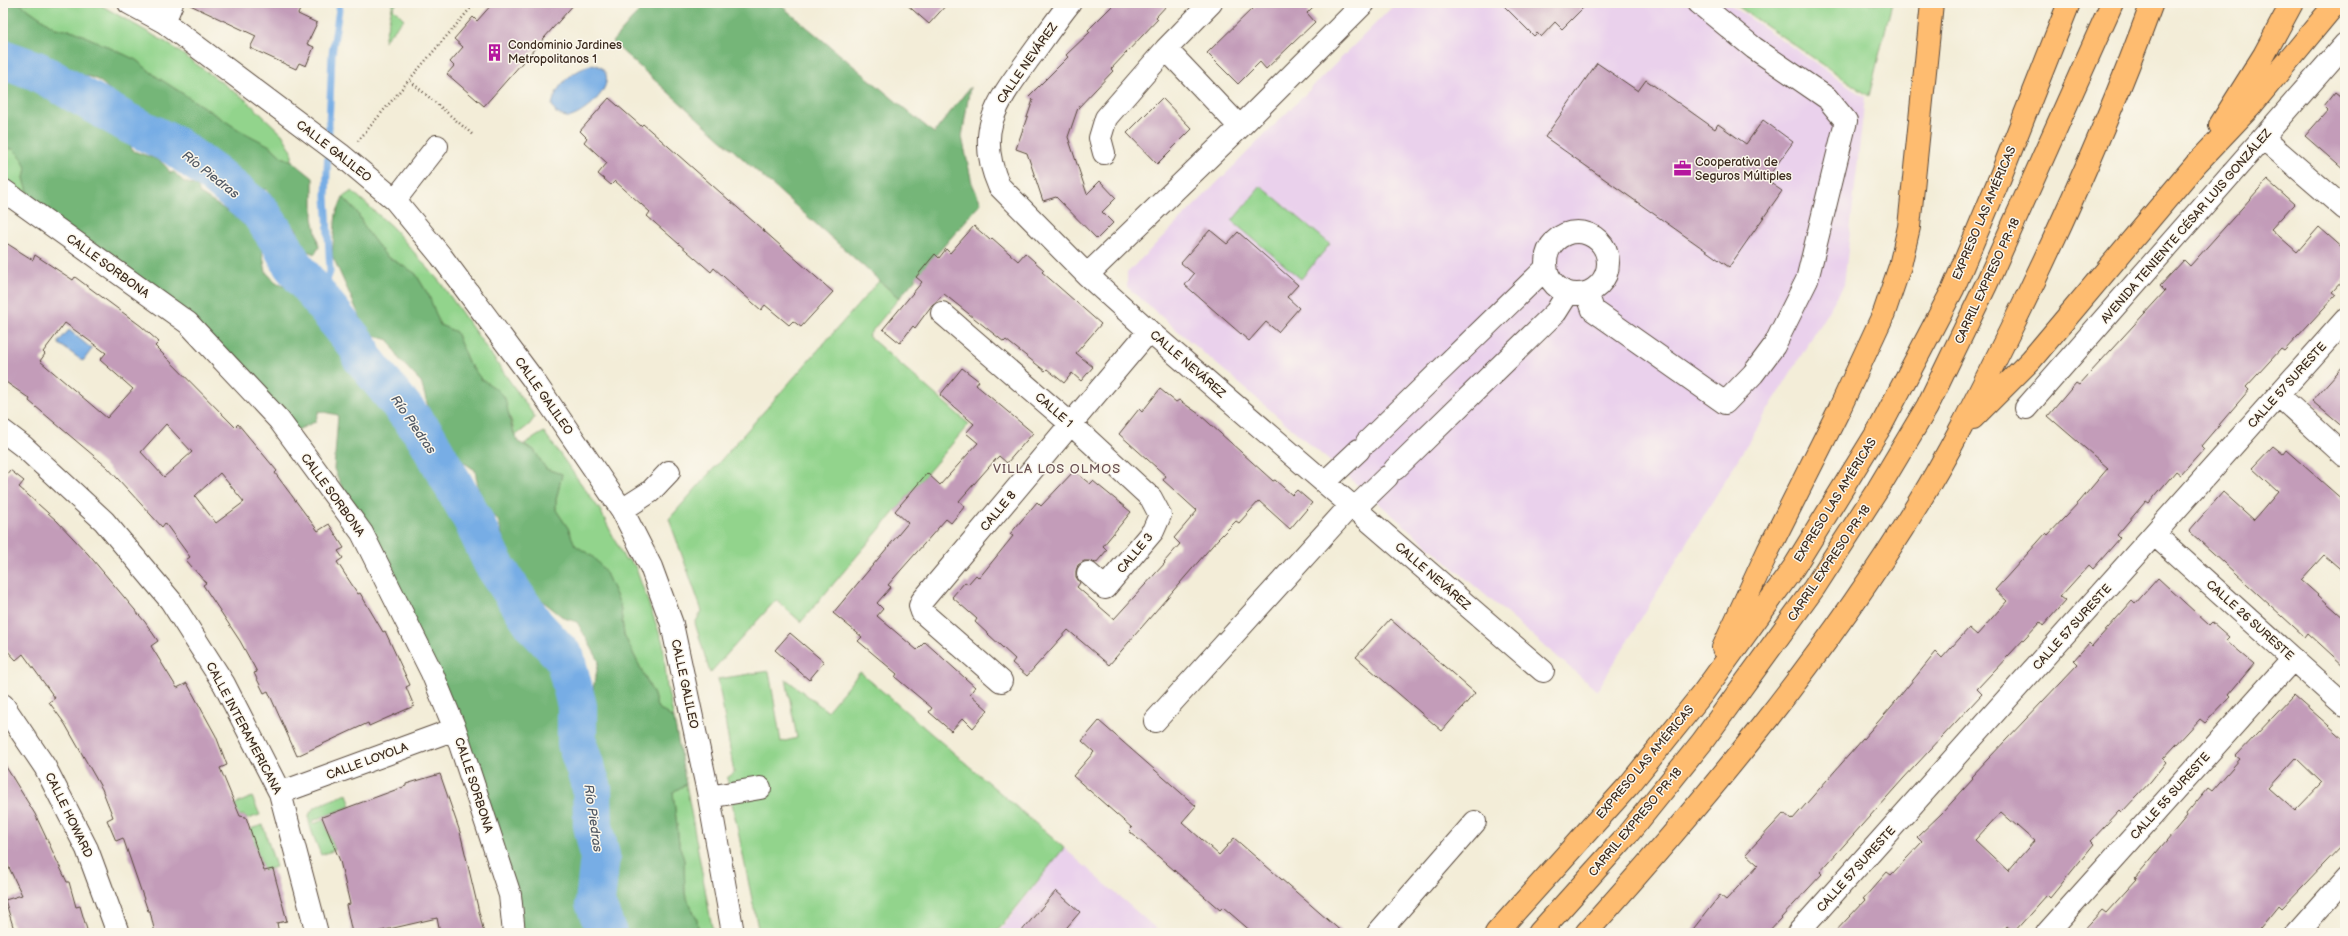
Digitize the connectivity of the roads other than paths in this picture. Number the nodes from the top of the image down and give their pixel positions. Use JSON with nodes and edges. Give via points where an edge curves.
{"nodes":[{"id":1,"x":129,"y":3,"type":"edge"},
{"id":2,"x":1070,"y":3,"type":"edge"},
{"id":3,"x":1211,"y":3,"type":"edge"},
{"id":4,"x":1364,"y":3,"type":"edge"},
{"id":5,"x":1699,"y":3,"type":"edge"},
{"id":6,"x":1932,"y":3,"type":"edge"},
{"id":7,"x":2069,"y":3,"type":"edge"},
{"id":8,"x":2098,"y":3,"type":"edge"},
{"id":9,"x":2112,"y":3,"type":"edge"},
{"id":10,"x":2152,"y":3,"type":"edge"},
{"id":11,"x":2292,"y":3,"type":"edge"},
{"id":12,"x":2336,"y":3,"type":"edge"},
{"id":13,"x":168,"y":12,"type":"edge"},
{"id":14,"x":2345,"y":44,"type":"edge"},
{"id":15,"x":1166,"y":49,"type":"junction"},
{"id":16,"x":1240,"y":127,"type":"junction"},
{"id":17,"x":2263,"y":138,"type":"junction"},
{"id":18,"x":437,"y":146,"type":"dead end"},
{"id":19,"x":2049,"y":149,"type":"junction"},
{"id":20,"x":1104,"y":153,"type":"dead end"},
{"id":21,"x":2196,"y":164,"type":"junction"},
{"id":22,"x":3,"y":190,"type":"edge"},
{"id":23,"x":394,"y":200,"type":"junction"},
{"id":24,"x":2345,"y":209,"type":"edge"},
{"id":25,"x":1546,"y":268,"type":"junction"},
{"id":26,"x":1087,"y":275,"type":"junction"},
{"id":27,"x":1577,"y":293,"type":"junction"},
{"id":28,"x":942,"y":313,"type":"dead end"},
{"id":29,"x":2345,"y":320,"type":"edge"},
{"id":30,"x":1149,"y":331,"type":"junction"},
{"id":31,"x":2278,"y":395,"type":"junction"},
{"id":32,"x":2026,"y":408,"type":"dead end"},
{"id":33,"x":1072,"y":425,"type":"junction"},
{"id":34,"x":1961,"y":430,"type":"junction"},
{"id":35,"x":3,"y":431,"type":"edge"},
{"id":36,"x":2345,"y":456,"type":"edge"},
{"id":37,"x":669,"y":472,"type":"dead end"},
{"id":38,"x":1325,"y":482,"type":"junction"},
{"id":39,"x":1353,"y":506,"type":"junction"},
{"id":40,"x":622,"y":510,"type":"junction"},
{"id":41,"x":1160,"y":514,"type":"joint"},
{"id":42,"x":2155,"y":535,"type":"junction"},
{"id":43,"x":1088,"y":573,"type":"dead end"},
{"id":44,"x":2293,"y":659,"type":"junction"},
{"id":45,"x":1543,"y":671,"type":"dead end"},
{"id":46,"x":1001,"y":681,"type":"dead end"},
{"id":47,"x":1702,"y":693,"type":"junction"},
{"id":48,"x":3,"y":705,"type":"edge"},
{"id":49,"x":2345,"y":706,"type":"edge"},
{"id":50,"x":1155,"y":721,"type":"dead end"},
{"id":51,"x":455,"y":729,"type":"junction"},
{"id":52,"x":760,"y":788,"type":"dead end"},
{"id":53,"x":280,"y":793,"type":"junction"},
{"id":54,"x":709,"y":797,"type":"junction"},
{"id":55,"x":1475,"y":822,"type":"dead end"},
{"id":56,"x":2345,"y":879,"type":"edge"},
{"id":57,"x":118,"y":933,"type":"edge"},
{"id":58,"x":317,"y":933,"type":"edge"},
{"id":59,"x":514,"y":933,"type":"edge"},
{"id":60,"x":733,"y":933,"type":"edge"},
{"id":61,"x":1378,"y":933,"type":"edge"},
{"id":62,"x":1496,"y":933,"type":"edge"},
{"id":63,"x":1539,"y":933,"type":"edge"},
{"id":64,"x":1586,"y":933,"type":"edge"},
{"id":65,"x":1798,"y":933,"type":"edge"},
{"id":66,"x":2047,"y":933,"type":"edge"},
{"id":67,"x":2297,"y":933,"type":"edge"}],
"edges":[{"from":1,"to":13,"type":"street","name":"CALLE GALILEO"},
{"from":2,"to":26,"type":"street","name":"CALLE NEVÁREZ","via":[[1000,99],[991,120],[988,143],[991,168],[998,186]]},
{"from":3,"to":15,"type":"street"},
{"from":4,"to":16,"type":"street"},
{"from":5,"to":27,"type":"street","via":[[1754,48],[1826,98],[1846,121],[1807,280],[1774,346],[1753,374],[1725,402],[1593,310]]},
{"from":6,"to":47,"type":"highway","via":[[1909,227],[1900,266],[1884,313]]},
{"from":7,"to":47,"type":"highway","name":"EXPRESO LAS AMÉRICAS","via":[[1953,289],[1881,426],[1794,567]]},
{"from":8,"to":19,"type":"highway","name":"CARRIL EXPRESO PR-18"},
{"from":9,"to":19,"type":"highway","name":"CARRIL EXPRESO PR-18"},
{"from":10,"to":34,"type":"highway","via":[[2057,235]]},
{"from":11,"to":21,"type":"highway","via":[[2264,55]]},
{"from":12,"to":21,"type":"highway","via":[[2250,107]]},
{"from":13,"to":23,"type":"street","name":"CALLE GALILEO","via":[[310,132],[347,150]]},
{"from":14,"to":17,"type":"street","name":"AVENIDA TENIENTE CÉSAR LUIS GONZÁLEZ"},
{"from":15,"to":16,"type":"street"},
{"from":15,"to":20,"type":"street","via":[[1106,118],[1100,138]]},
{"from":16,"to":26,"type":"street"},
{"from":17,"to":24,"type":"street"},
{"from":17,"to":32,"type":"street","name":"AVENIDA TENIENTE CÉSAR LUIS GONZÁLEZ"},
{"from":18,"to":23,"type":"street"},
{"from":19,"to":63,"type":"highway","name":"CARRIL EXPRESO PR-18","via":[[1927,407],[1823,575],[1702,742],[1627,835]]},
{"from":21,"to":34,"type":"highway","via":[[2031,360]]},
{"from":22,"to":51,"type":"street","name":"CALLE SORBONA","via":[[188,323],[280,420],[362,534],[432,673]]},
{"from":23,"to":40,"type":"street","name":"CALLE GALILEO","via":[[441,256],[532,378]]},
{"from":25,"to":27,"type":"street","via":[[1557,288]]},
{"from":25,"to":27,"type":"street","via":[[1548,252],[1558,238],[1578,232],[1589,234],[1598,240],[1605,249],[1608,270],[1596,288]]},
{"from":25,"to":38,"type":"street"},
{"from":26,"to":30,"type":"street","name":"CALLE NEVÁREZ"},
{"from":27,"to":39,"type":"street","via":[[1391,474]]},
{"from":28,"to":33,"type":"street","name":"CALLE 1"},
{"from":29,"to":31,"type":"street","name":"CALLE 57 SURESTE"},
{"from":30,"to":33,"type":"street","name":"CALLE 8"},
{"from":30,"to":38,"type":"street","name":"CALLE NEVÁREZ"},
{"from":31,"to":36,"type":"street"},
{"from":31,"to":42,"type":"street","name":"CALLE 57 SURESTE"},
{"from":33,"to":41,"type":"street","name":"CALLE 1","via":[[1150,498]]},
{"from":33,"to":46,"type":"street","name":"CALLE 8","via":[[920,606],[922,612]]},
{"from":34,"to":64,"type":"highway","via":[[1918,503],[1836,627],[1700,803]]},
{"from":35,"to":53,"type":"street","name":"CALLE INTERAMERICANA","via":[[24,447],[104,521],[171,601],[224,684]]},
{"from":37,"to":40,"type":"street","via":[[650,492]]},
{"from":38,"to":39,"type":"street","name":"CALLE NEVÁREZ"},
{"from":39,"to":45,"type":"street","name":"CALLE NEVÁREZ"},
{"from":39,"to":50,"type":"street"},
{"from":40,"to":54,"type":"street","name":"CALLE GALILEO","via":[[651,567],[672,624]]},
{"from":41,"to":43,"type":"street","name":"CALLE 3","via":[[1153,531],[1106,588]]},
{"from":42,"to":44,"type":"street","name":"CALLE 26 SURESTE"},
{"from":42,"to":65,"type":"street","name":"CALLE 57 SURESTE"},
{"from":44,"to":49,"type":"street","name":"CALLE 26 SURESTE"},
{"from":44,"to":66,"type":"street","name":"CALLE 55 SURESTE"},
{"from":47,"to":62,"type":"highway","name":"EXPRESO LAS AMÉRICAS","via":[[1629,785]]},
{"from":48,"to":57,"type":"street","name":"CALLE HOWARD","via":[[45,766],[56,787],[87,849]]},
{"from":51,"to":53,"type":"street","name":"CALLE LOYOLA"},
{"from":51,"to":59,"type":"street","name":"CALLE SORBONA","via":[[510,895]]},
{"from":52,"to":54,"type":"street"},
{"from":53,"to":58,"type":"street","name":"CALLE INTERAMERICANA"},
{"from":54,"to":60,"type":"street","name":"CALLE GALILEO"},
{"from":55,"to":61,"type":"street"},
{"from":56,"to":67,"type":"street"}]}
